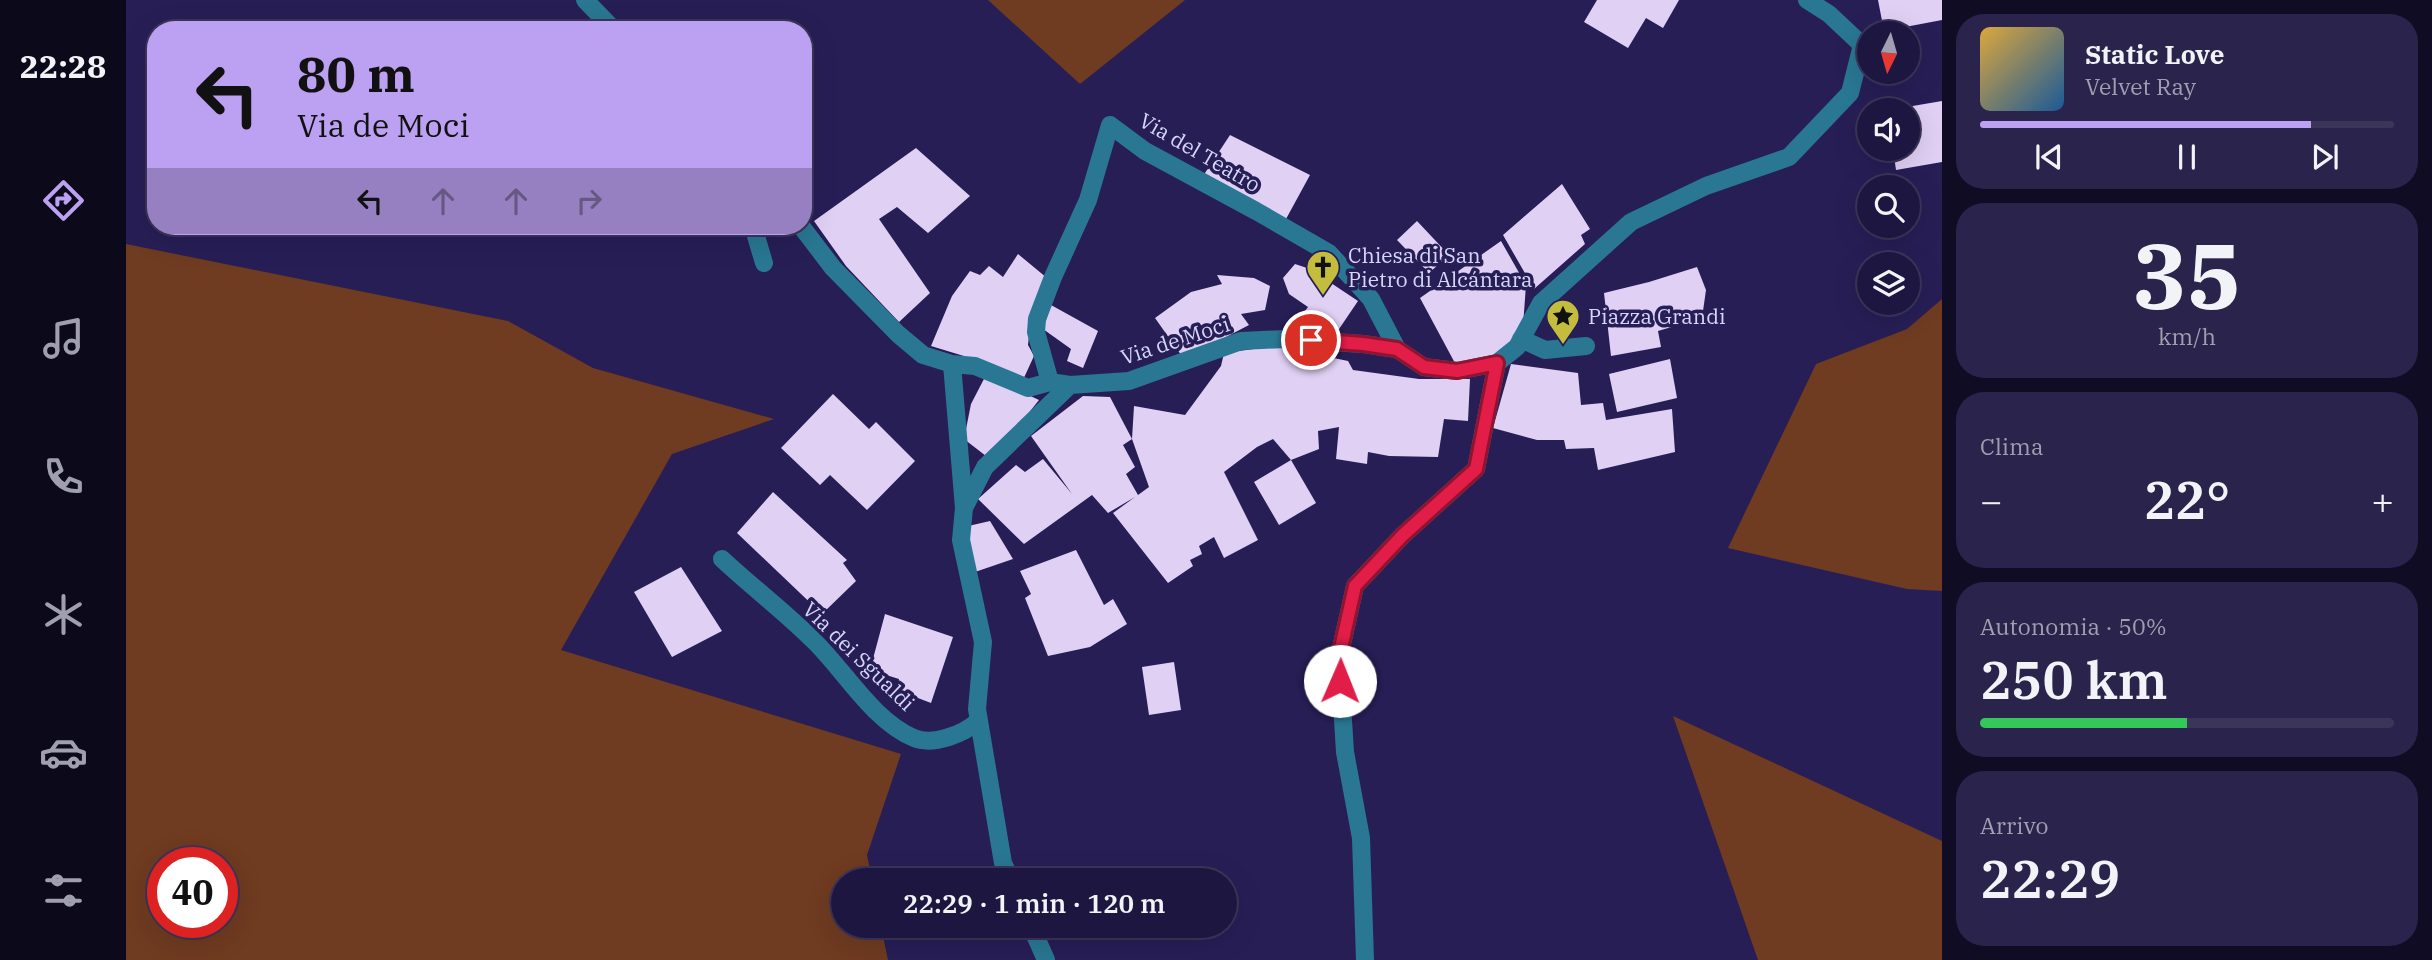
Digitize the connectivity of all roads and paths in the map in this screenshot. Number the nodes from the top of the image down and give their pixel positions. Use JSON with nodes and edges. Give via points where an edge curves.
{"nodes":[{"id":1,"x":585,"y":0,"type":"edge"},
{"id":2,"x":1807,"y":0,"type":"edge"},
{"id":3,"x":605,"y":21,"type":"edge"},
{"id":4,"x":755,"y":235,"type":"edge"},
{"id":5,"x":808,"y":235,"type":"edge"},
{"id":6,"x":764,"y":262,"type":"dead end"},
{"id":7,"x":1521,"y":338,"type":"junction"},
{"id":8,"x":1586,"y":346,"type":"dead end"},
{"id":9,"x":1397,"y":349,"type":"junction"},
{"id":10,"x":1497,"y":363,"type":"junction"},
{"id":11,"x":953,"y":364,"type":"junction"},
{"id":12,"x":1049,"y":383,"type":"junction"},
{"id":13,"x":1070,"y":385,"type":"junction"},
{"id":14,"x":964,"y":508,"type":"junction"},
{"id":15,"x":722,"y":559,"type":"dead end"},
{"id":16,"x":978,"y":721,"type":"junction"},
{"id":17,"x":1005,"y":868,"type":"edge"},
{"id":18,"x":1036,"y":938,"type":"edge"},
{"id":19,"x":1046,"y":960,"type":"edge"},
{"id":20,"x":1365,"y":960,"type":"edge"}],
"edges":[{"from":1,"to":3,"type":"street"},
{"from":2,"to":7,"type":"street","via":[[1862,45],[1850,93],[1789,157],[1706,186],[1631,222],[1541,303]]},
{"from":4,"to":6,"type":"street"},
{"from":5,"to":11,"type":"street","name":"Via de Moci","via":[[833,268],[898,334],[923,355]]},
{"from":7,"to":8,"type":"street","via":[[1545,350]]},
{"from":7,"to":10,"type":"street"},
{"from":9,"to":10,"type":"street","name":"Via de Moci","via":[[1424,367],[1457,371]]},
{"from":9,"to":12,"type":"street","name":"Via del Teatro","via":[[1371,299],[1329,253],[1145,151],[1110,125],[1088,200],[1037,319]]},
{"from":9,"to":13,"type":"street","name":"Via de Moci","via":[[1285,339],[1241,341],[1129,381]]},
{"from":10,"to":20,"type":"street","via":[[1476,469],[1355,586],[1339,657],[1345,752],[1361,838]]},
{"from":11,"to":12,"type":"street","name":"Via de Moci","via":[[975,366],[1028,388]]},
{"from":11,"to":14,"type":"street"},
{"from":12,"to":13,"type":"street","name":"Via de Moci"},
{"from":13,"to":14,"type":"street","via":[[985,467]]},
{"from":14,"to":16,"type":"street","via":[[961,540],[983,642]]},
{"from":15,"to":16,"type":"street","name":"Via dei Sgualdi","via":[[814,640],[887,721],[914,738],[931,741],[969,729]]},
{"from":16,"to":17,"type":"street"},
{"from":18,"to":19,"type":"street"}]}
